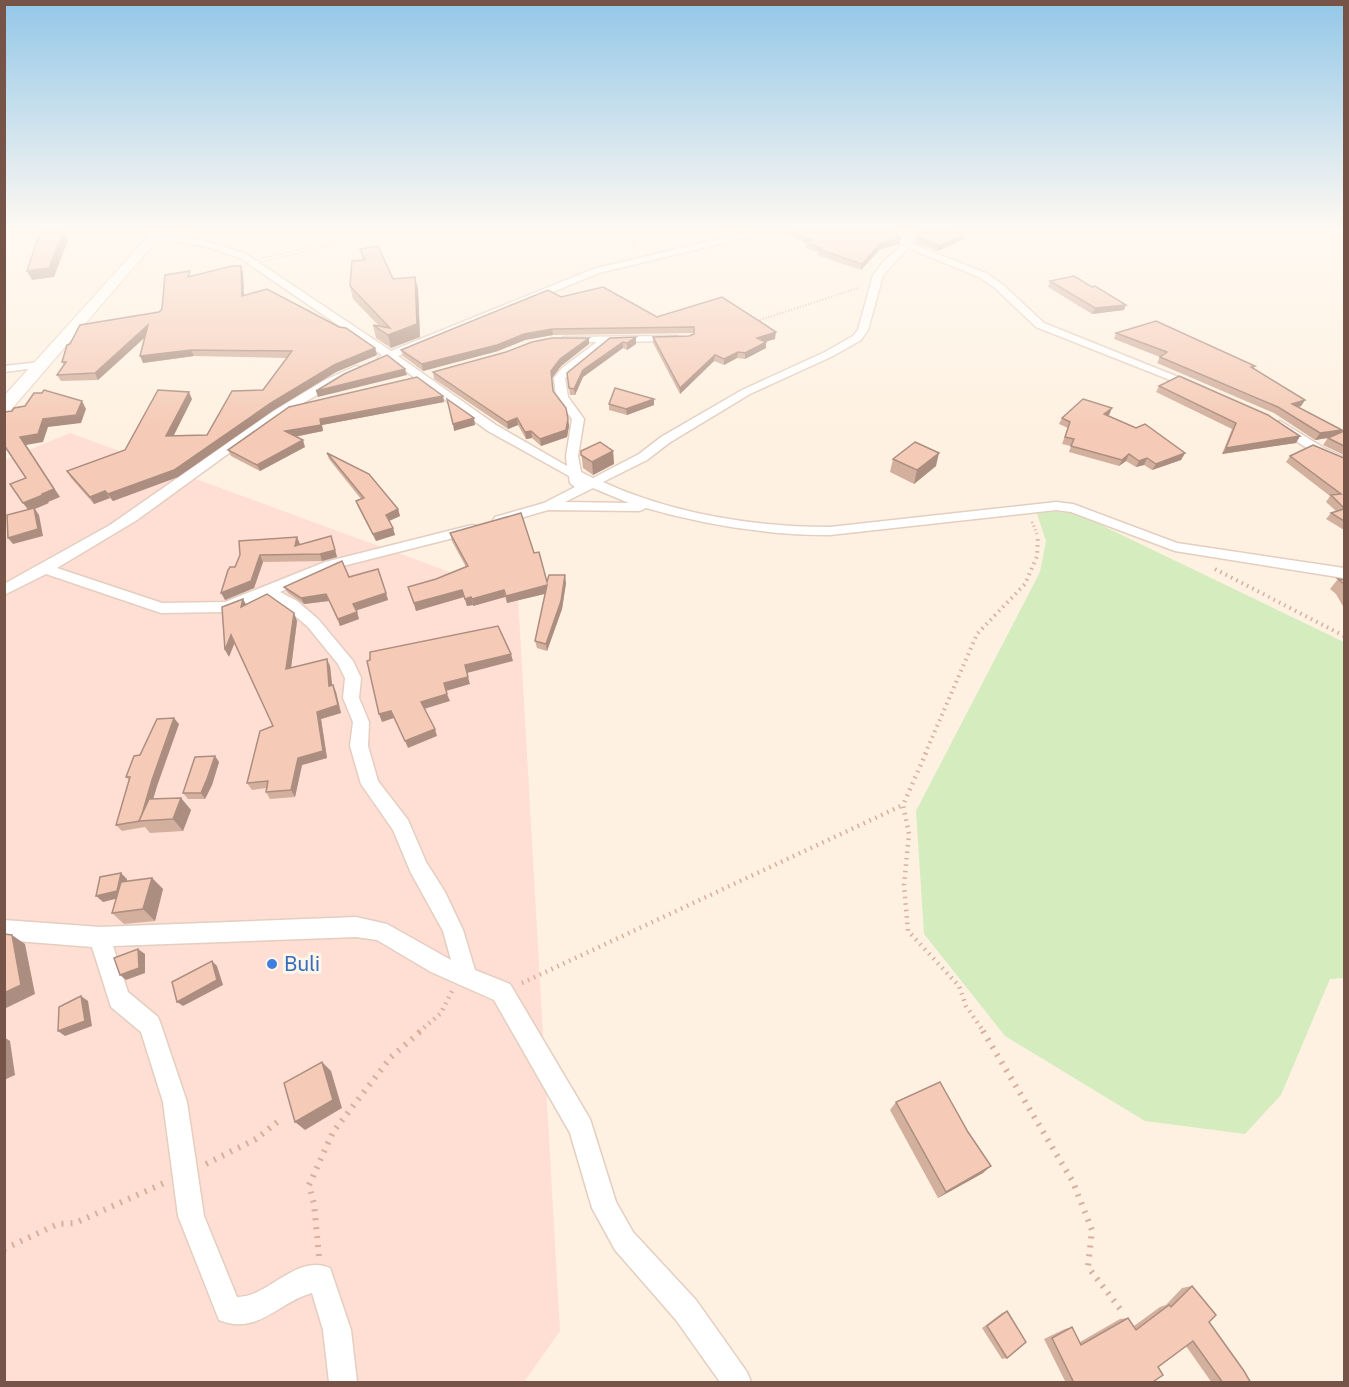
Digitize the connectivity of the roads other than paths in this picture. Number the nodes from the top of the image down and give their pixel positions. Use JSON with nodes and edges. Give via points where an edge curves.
{"nodes":[{"id":1,"x":101,"y":297,"type":"edge"},
{"id":2,"x":304,"y":297,"type":"edge"},
{"id":3,"x":533,"y":297,"type":"edge"},
{"id":4,"x":872,"y":297,"type":"edge"},
{"id":5,"x":1008,"y":297,"type":"edge"},
{"id":6,"x":688,"y":337,"type":"edge"},
{"id":7,"x":607,"y":339,"type":"junction"},
{"id":8,"x":552,"y":340,"type":"edge"},
{"id":9,"x":390,"y":355,"type":"junction"},
{"id":10,"x":40,"y":365,"type":"junction"},
{"id":11,"x":4,"y":369,"type":"edge"},
{"id":12,"x":1209,"y":392,"type":"edge"},
{"id":13,"x":319,"y":402,"type":"edge"},
{"id":14,"x":4,"y":407,"type":"edge"},
{"id":15,"x":279,"y":414,"type":"junction"},
{"id":16,"x":1269,"y":417,"type":"edge"},
{"id":17,"x":1344,"y":461,"type":"edge"},
{"id":18,"x":573,"y":473,"type":"junction"},
{"id":19,"x":594,"y":483,"type":"junction"},
{"id":20,"x":565,"y":497,"type":"junction"},
{"id":21,"x":547,"y":506,"type":"junction"},
{"id":22,"x":653,"y":506,"type":"junction"},
{"id":23,"x":46,"y":569,"type":"junction"},
{"id":24,"x":1344,"y":573,"type":"edge"},
{"id":25,"x":4,"y":590,"type":"edge"},
{"id":26,"x":267,"y":591,"type":"junction"},
{"id":27,"x":4,"y":930,"type":"edge"},
{"id":28,"x":100,"y":937,"type":"junction"},
{"id":29,"x":467,"y":978,"type":"junction"},
{"id":30,"x":343,"y":1383,"type":"edge"},
{"id":31,"x":736,"y":1383,"type":"edge"}],
"edges":[{"from":1,"to":10,"type":"street"},
{"from":2,"to":9,"type":"street"},
{"from":3,"to":9,"type":"street"},
{"from":4,"to":19,"type":"street","via":[[857,338],[746,392]]},
{"from":5,"to":12,"type":"street","via":[[1040,325]]},
{"from":6,"to":7,"type":"street"},
{"from":7,"to":8,"type":"street"},
{"from":7,"to":18,"type":"street","via":[[559,378],[564,404],[578,419]]},
{"from":9,"to":15,"type":"street","via":[[324,384]]},
{"from":9,"to":18,"type":"street","via":[[492,428]]},
{"from":10,"to":11,"type":"street"},
{"from":10,"to":14,"type":"street"},
{"from":13,"to":15,"type":"street"},
{"from":15,"to":23,"type":"street","via":[[147,507]]},
{"from":16,"to":17,"type":"street","via":[[1320,451]]},
{"from":18,"to":19,"type":"street"},
{"from":18,"to":20,"type":"street","via":[[575,488]]},
{"from":19,"to":20,"type":"street"},
{"from":19,"to":22,"type":"street"},
{"from":20,"to":21,"type":"street"},
{"from":21,"to":22,"type":"street"},
{"from":21,"to":26,"type":"street","via":[[330,566]]},
{"from":22,"to":24,"type":"street","via":[[734,524],[793,531],[830,531],[1056,506],[1072,508],[1175,547]]},
{"from":23,"to":25,"type":"street"},
{"from":23,"to":26,"type":"street","via":[[160,608],[225,607]]},
{"from":26,"to":29,"type":"street","via":[[313,622],[345,661],[353,678],[351,698],[361,722],[359,746],[370,784],[401,826],[418,867],[438,899],[453,930]]},
{"from":27,"to":28,"type":"street"},
{"from":28,"to":29,"type":"street","via":[[356,927],[380,931]]},
{"from":28,"to":30,"type":"street","via":[[120,999],[150,1025],[175,1102],[191,1216],[230,1310],[249,1311],[296,1284],[321,1277],[337,1330]]},
{"from":29,"to":31,"type":"street","via":[[502,992],[581,1128],[605,1208],[624,1240],[686,1310]]}]}
